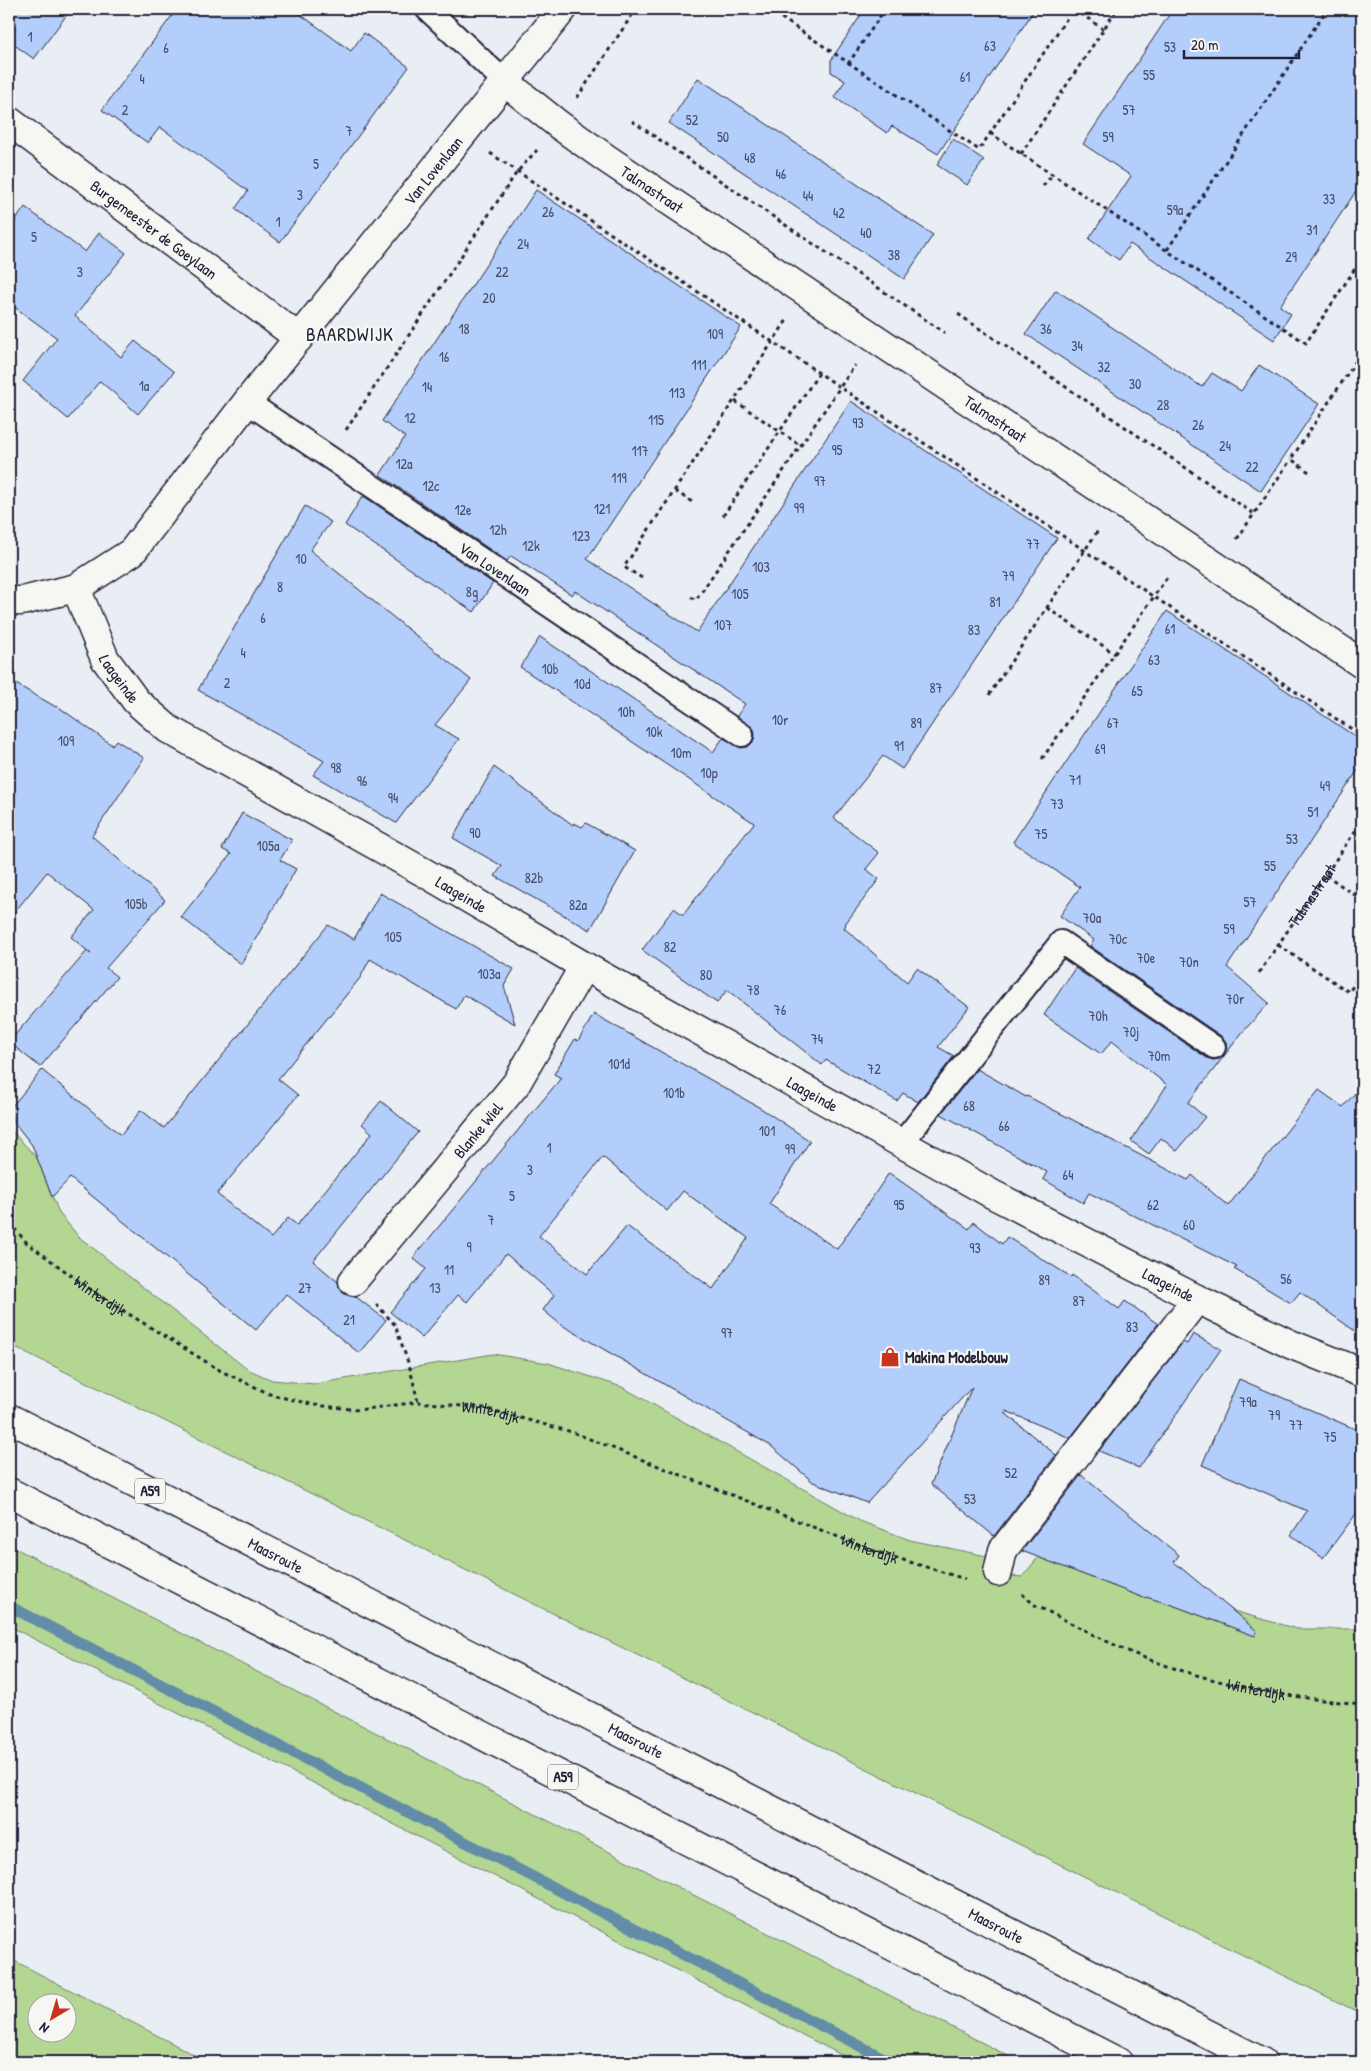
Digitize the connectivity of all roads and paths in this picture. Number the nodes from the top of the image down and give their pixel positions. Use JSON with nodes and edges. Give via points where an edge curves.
{"nodes":[{"id":1,"x":427,"y":9,"type":"edge"},
{"id":2,"x":563,"y":9,"type":"edge"},
{"id":3,"x":636,"y":9,"type":"edge"},
{"id":4,"x":768,"y":9,"type":"edge"},
{"id":5,"x":885,"y":9,"type":"edge"},
{"id":6,"x":1073,"y":9,"type":"edge"},
{"id":7,"x":1117,"y":9,"type":"edge"},
{"id":8,"x":1326,"y":9,"type":"edge"},
{"id":9,"x":1103,"y":29,"type":"junction"},
{"id":10,"x":848,"y":64,"type":"junction"},
{"id":11,"x":505,"y":82,"type":"junction"},
{"id":12,"x":9,"y":121,"type":"edge"},
{"id":13,"x":632,"y":121,"type":"dead end"},
{"id":14,"x":559,"y":125,"type":"junction"},
{"id":15,"x":990,"y":133,"type":"junction"},
{"id":16,"x":463,"y":134,"type":"junction"},
{"id":17,"x":1020,"y":154,"type":"junction"},
{"id":18,"x":517,"y":172,"type":"junction"},
{"id":19,"x":1052,"y":175,"type":"junction"},
{"id":20,"x":1043,"y":186,"type":"dead end"},
{"id":21,"x":1167,"y":250,"type":"junction"},
{"id":22,"x":1362,"y":259,"type":"edge"},
{"id":23,"x":804,"y":291,"type":"junction"},
{"id":24,"x":958,"y":314,"type":"dead end"},
{"id":25,"x":945,"y":333,"type":"dead end"},
{"id":26,"x":299,"y":338,"type":"junction"},
{"id":27,"x":873,"y":338,"type":"junction"},
{"id":28,"x":773,"y":343,"type":"junction"},
{"id":29,"x":1362,"y":352,"type":"edge"},
{"id":30,"x":819,"y":373,"type":"junction"},
{"id":31,"x":840,"y":388,"type":"junction"},
{"id":32,"x":734,"y":401,"type":"junction"},
{"id":33,"x":247,"y":402,"type":"junction"},
{"id":34,"x":780,"y":432,"type":"junction"},
{"id":35,"x":801,"y":446,"type":"junction"},
{"id":36,"x":328,"y":456,"type":"junction"},
{"id":37,"x":1291,"y":459,"type":"junction"},
{"id":38,"x":1309,"y":472,"type":"dead end"},
{"id":39,"x":675,"y":490,"type":"junction"},
{"id":40,"x":1118,"y":499,"type":"junction"},
{"id":41,"x":692,"y":502,"type":"dead end"},
{"id":42,"x":1254,"y":514,"type":"junction"},
{"id":43,"x":723,"y":516,"type":"dead end"},
{"id":44,"x":1188,"y":546,"type":"junction"},
{"id":45,"x":1085,"y":552,"type":"junction"},
{"id":46,"x":1219,"y":567,"type":"junction"},
{"id":47,"x":642,"y":578,"type":"dead end"},
{"id":48,"x":76,"y":588,"type":"junction"},
{"id":49,"x":691,"y":597,"type":"dead end"},
{"id":50,"x":1154,"y":597,"type":"junction"},
{"id":51,"x":9,"y":601,"type":"edge"},
{"id":52,"x":1046,"y":608,"type":"junction"},
{"id":53,"x":1114,"y":654,"type":"junction"},
{"id":54,"x":1362,"y":664,"type":"edge"},
{"id":55,"x":988,"y":695,"type":"dead end"},
{"id":56,"x":742,"y":734,"type":"dead end"},
{"id":57,"x":1362,"y":736,"type":"edge"},
{"id":58,"x":1042,"y":759,"type":"dead end"},
{"id":59,"x":1362,"y":821,"type":"edge"},
{"id":60,"x":1326,"y":876,"type":"junction"},
{"id":61,"x":1362,"y":900,"type":"edge"},
{"id":62,"x":1278,"y":945,"type":"junction"},
{"id":63,"x":584,"y":966,"type":"junction"},
{"id":64,"x":1362,"y":972,"type":"edge"},
{"id":65,"x":1259,"y":973,"type":"dead end"},
{"id":66,"x":1214,"y":1047,"type":"dead end"},
{"id":67,"x":901,"y":1144,"type":"junction"},
{"id":68,"x":9,"y":1222,"type":"edge"},
{"id":69,"x":353,"y":1281,"type":"joint"},
{"id":70,"x":1197,"y":1299,"type":"junction"},
{"id":71,"x":1362,"y":1373,"type":"edge"},
{"id":72,"x":418,"y":1402,"type":"junction"},
{"id":73,"x":9,"y":1418,"type":"edge"},
{"id":74,"x":9,"y":1492,"type":"edge"},
{"id":75,"x":998,"y":1572,"type":"junction"},
{"id":76,"x":1362,"y":1704,"type":"edge"},
{"id":77,"x":1118,"y":2062,"type":"edge"},
{"id":78,"x":1262,"y":2062,"type":"edge"}],
"edges":[{"from":1,"to":11,"type":"lane"},
{"from":2,"to":11,"type":"main road","name":"Van Lovenlaan"},
{"from":3,"to":14,"type":"path"},
{"from":4,"to":10,"type":"path"},
{"from":5,"to":10,"type":"path"},
{"from":6,"to":9,"type":"path"},
{"from":6,"to":15,"type":"path"},
{"from":7,"to":9,"type":"path"},
{"from":8,"to":21,"type":"path"},
{"from":9,"to":17,"type":"path"},
{"from":10,"to":15,"type":"path","via":[[978,150]]},
{"from":11,"to":14,"type":"main road","name":"Talmastraat"},
{"from":11,"to":16,"type":"main road","name":"Van Lovenlaan"},
{"from":12,"to":26,"type":"main road","name":"Burgemeester de Goeylaan"},
{"from":13,"to":25,"type":"path"},
{"from":14,"to":18,"type":"path"},
{"from":14,"to":23,"type":"main road","name":"Talmastraat"},
{"from":15,"to":17,"type":"path"},
{"from":16,"to":18,"type":"path"},
{"from":16,"to":26,"type":"main road","name":"Van Lovenlaan"},
{"from":17,"to":19,"type":"path"},
{"from":18,"to":28,"type":"path"},
{"from":18,"to":36,"type":"path"},
{"from":19,"to":20,"type":"path"},
{"from":19,"to":21,"type":"path"},
{"from":21,"to":22,"type":"path","via":[[1306,343]]},
{"from":23,"to":27,"type":"main road","name":"Talmastraat"},
{"from":23,"to":28,"type":"path"},
{"from":24,"to":42,"type":"path"},
{"from":26,"to":33,"type":"main road","name":"Van Lovenlaan"},
{"from":27,"to":31,"type":"path"},
{"from":27,"to":40,"type":"main road","name":"Talmastraat"},
{"from":28,"to":30,"type":"path"},
{"from":28,"to":32,"type":"path"},
{"from":29,"to":37,"type":"path"},
{"from":30,"to":31,"type":"path"},
{"from":30,"to":34,"type":"path"},
{"from":31,"to":35,"type":"path"},
{"from":31,"to":45,"type":"path"},
{"from":32,"to":34,"type":"path"},
{"from":32,"to":39,"type":"path"},
{"from":33,"to":36,"type":"lane","name":"Van Lovenlaan"},
{"from":33,"to":48,"type":"main road","name":"Van Lovenlaan","via":[[132,552]]},
{"from":34,"to":35,"type":"path"},
{"from":34,"to":43,"type":"path"},
{"from":35,"to":49,"type":"path","via":[[696,600]]},
{"from":36,"to":56,"type":"lane","name":"Van Lovenlaan"},
{"from":37,"to":38,"type":"path"},
{"from":37,"to":42,"type":"path"},
{"from":39,"to":41,"type":"path"},
{"from":39,"to":47,"type":"path","via":[[624,567]]},
{"from":40,"to":44,"type":"main road","name":"Talmastraat"},
{"from":40,"to":45,"type":"path"},
{"from":42,"to":46,"type":"path"},
{"from":44,"to":46,"type":"main road","name":"Talmastraat"},
{"from":44,"to":50,"type":"path"},
{"from":45,"to":50,"type":"path"},
{"from":45,"to":52,"type":"path"},
{"from":46,"to":54,"type":"main road","name":"Talmastraat"},
{"from":48,"to":51,"type":"main road","name":"Van Lovenlaan"},
{"from":48,"to":63,"type":"main road","name":"Laageinde","via":[[105,659],[136,701],[168,728]]},
{"from":50,"to":53,"type":"path"},
{"from":50,"to":57,"type":"path"},
{"from":52,"to":53,"type":"path"},
{"from":52,"to":55,"type":"path"},
{"from":53,"to":58,"type":"path"},
{"from":59,"to":60,"type":"path","name":"Talmastraat"},
{"from":60,"to":61,"type":"path"},
{"from":60,"to":62,"type":"path","name":"Talmastraat"},
{"from":62,"to":64,"type":"path","name":"Talmastraat","via":[[1349,992]]},
{"from":62,"to":65,"type":"path","name":"Talmastraat"},
{"from":63,"to":67,"type":"main road","name":"Laageinde"},
{"from":63,"to":69,"type":"main road","name":"Blanke Wiel","via":[[516,1084]]},
{"from":66,"to":67,"type":"lane","via":[[1061,942]]},
{"from":67,"to":70,"type":"main road","name":"Laageinde"},
{"from":68,"to":72,"type":"path","name":"Winterdijk","via":[[27,1243],[98,1295],[221,1371],[272,1395],[359,1410]]},
{"from":69,"to":72,"type":"path","via":[[395,1325]]},
{"from":70,"to":71,"type":"main road","name":"Laageinde","via":[[1290,1344]]},
{"from":70,"to":75,"type":"main road","via":[[1003,1550]]},
{"from":72,"to":75,"type":"path","name":"Winterdijk","via":[[484,1408],[572,1432],[874,1551],[967,1579]]},
{"from":73,"to":78,"type":"main road","name":"Maasroute","number":"A59"},
{"from":74,"to":77,"type":"main road","number":"A59"},
{"from":75,"to":76,"type":"path","name":"Winterdijk","via":[[1035,1605],[1155,1662],[1238,1687]]}]}
